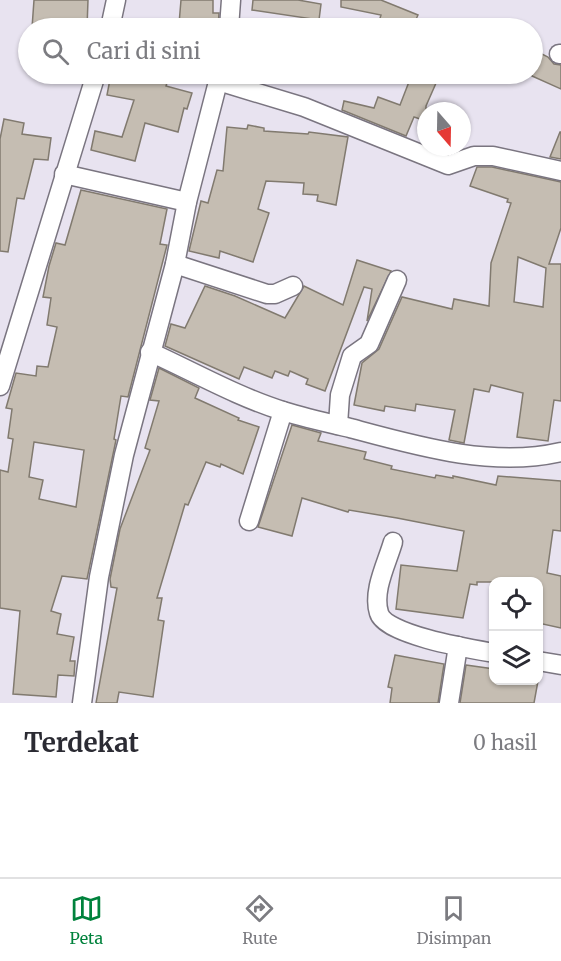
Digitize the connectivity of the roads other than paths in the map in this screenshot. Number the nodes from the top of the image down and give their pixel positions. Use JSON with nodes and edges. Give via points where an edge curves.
{"nodes":[{"id":1,"x":116,"y":0,"type":"edge"},
{"id":2,"x":231,"y":0,"type":"edge"},
{"id":3,"x":112,"y":18,"type":"edge"},
{"id":4,"x":230,"y":18,"type":"edge"},
{"id":5,"x":93,"y":84,"type":"edge"},
{"id":6,"x":217,"y":84,"type":"edge"},
{"id":7,"x":239,"y":84,"type":"edge"},
{"id":8,"x":561,"y":171,"type":"edge"},
{"id":9,"x":64,"y":174,"type":"junction"},
{"id":10,"x":187,"y":202,"type":"junction"},
{"id":11,"x":175,"y":264,"type":"junction"},
{"id":12,"x":397,"y":280,"type":"dead end"},
{"id":13,"x":293,"y":286,"type":"dead end"},
{"id":14,"x":150,"y":352,"type":"junction"},
{"id":15,"x":0,"y":386,"type":"edge"},
{"id":16,"x":283,"y":411,"type":"junction"},
{"id":17,"x":338,"y":425,"type":"junction"},
{"id":18,"x":561,"y":452,"type":"edge"},
{"id":19,"x":249,"y":521,"type":"dead end"},
{"id":20,"x":393,"y":542,"type":"dead end"},
{"id":21,"x":458,"y":646,"type":"junction"},
{"id":22,"x":489,"y":652,"type":"edge"},
{"id":23,"x":543,"y":662,"type":"edge"},
{"id":24,"x":561,"y":665,"type":"edge"},
{"id":25,"x":82,"y":703,"type":"edge"},
{"id":26,"x":449,"y":703,"type":"edge"}],
"edges":[{"from":1,"to":3,"type":"street"},
{"from":2,"to":4,"type":"street"},
{"from":5,"to":9,"type":"street"},
{"from":6,"to":10,"type":"street"},
{"from":7,"to":8,"type":"street","via":[[448,165],[474,156],[494,156]]},
{"from":9,"to":10,"type":"street"},
{"from":9,"to":15,"type":"street"},
{"from":10,"to":11,"type":"street"},
{"from":11,"to":13,"type":"street","via":[[267,294]]},
{"from":11,"to":14,"type":"street"},
{"from":12,"to":17,"type":"street","via":[[369,344],[352,356],[340,395]]},
{"from":14,"to":16,"type":"street"},
{"from":14,"to":25,"type":"street","via":[[99,577]]},
{"from":16,"to":17,"type":"street"},
{"from":16,"to":19,"type":"street"},
{"from":17,"to":18,"type":"street","via":[[442,451],[508,457]]},
{"from":20,"to":21,"type":"street","via":[[377,590],[379,615],[393,628]]},
{"from":21,"to":22,"type":"street"},
{"from":21,"to":26,"type":"street"},
{"from":23,"to":24,"type":"street"}]}
